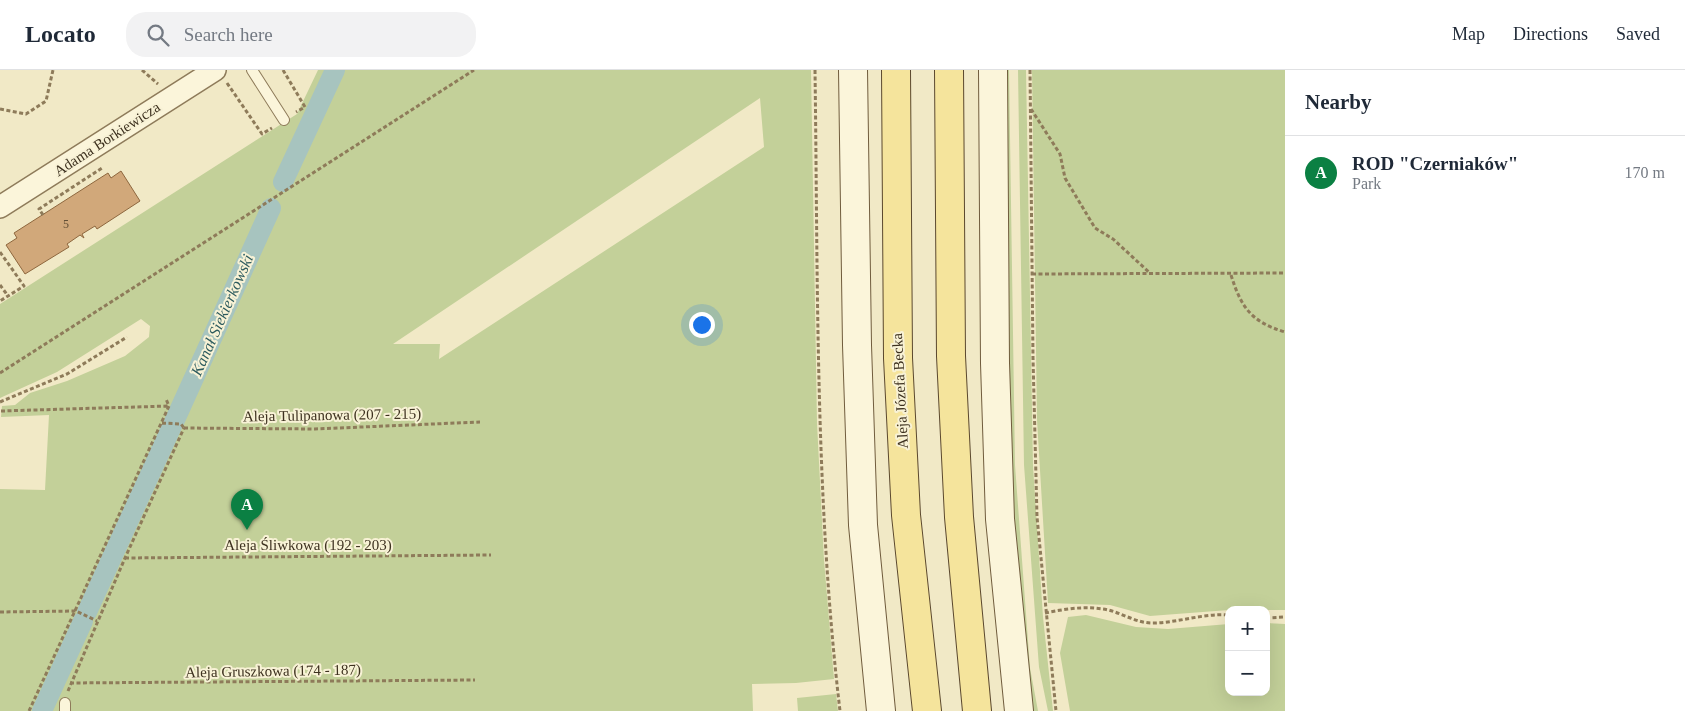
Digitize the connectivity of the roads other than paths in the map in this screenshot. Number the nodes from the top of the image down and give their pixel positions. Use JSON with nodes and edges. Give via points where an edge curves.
{"nodes":[{"id":1,"x":215,"y":70,"type":"edge"},
{"id":2,"x":252,"y":70,"type":"edge"},
{"id":3,"x":853,"y":70,"type":"edge"},
{"id":4,"x":896,"y":70,"type":"edge"},
{"id":5,"x":949,"y":70,"type":"edge"},
{"id":6,"x":993,"y":70,"type":"edge"},
{"id":7,"x":284,"y":120,"type":"dead end"},
{"id":8,"x":0,"y":207,"type":"edge"},
{"id":9,"x":881,"y":711,"type":"edge"},
{"id":10,"x":927,"y":711,"type":"edge"},
{"id":11,"x":977,"y":711,"type":"edge"},
{"id":12,"x":1019,"y":711,"type":"edge"}],
"edges":[{"from":1,"to":8,"type":"street","name":"Adama Borkiewicza"},
{"from":2,"to":7,"type":"lane"},
{"from":3,"to":9,"type":"main road","via":[[863,525]]},
{"from":4,"to":10,"type":"main road","name":"Aleja Józefa Becka","via":[[898,358],[906,515]]},
{"from":5,"to":11,"type":"main road","via":[[951,356],[960,517]]},
{"from":6,"to":12,"type":"main road","via":[[995,363],[1000,519]]}]}
